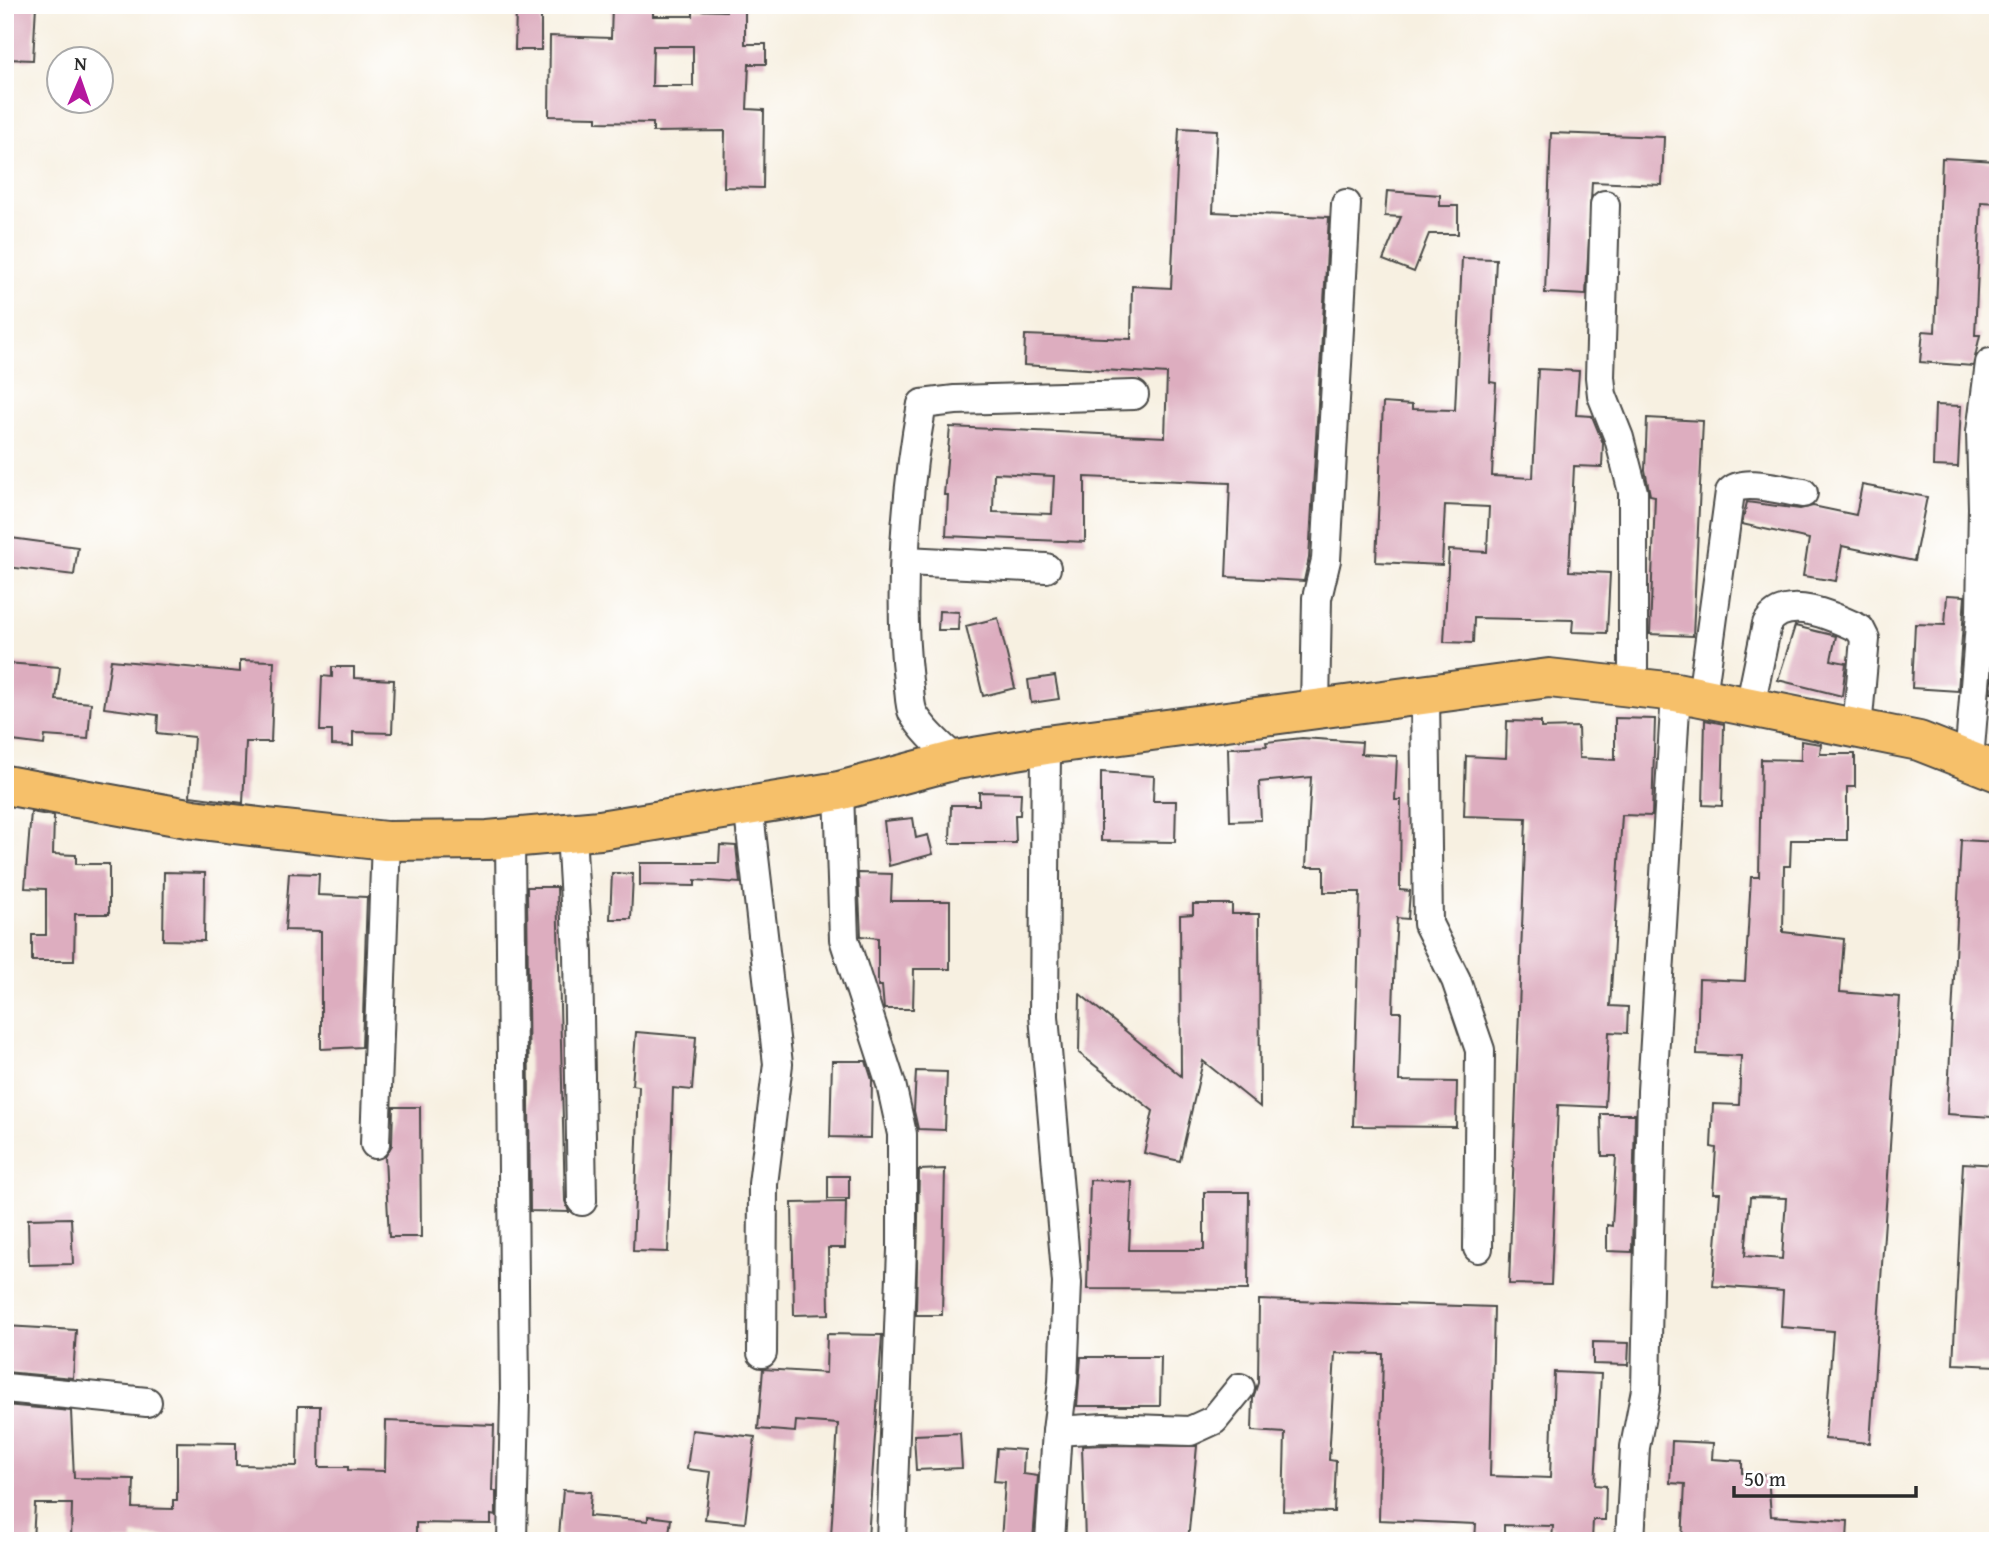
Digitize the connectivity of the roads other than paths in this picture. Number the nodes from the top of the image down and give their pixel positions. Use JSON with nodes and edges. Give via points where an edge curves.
{"nodes":[{"id":1,"x":1346,"y":204,"type":"dead end"},
{"id":2,"x":1605,"y":205,"type":"dead end"},
{"id":3,"x":1990,"y":363,"type":"dead end"},
{"id":4,"x":1134,"y":395,"type":"dead end"},
{"id":5,"x":1803,"y":494,"type":"dead end"},
{"id":6,"x":906,"y":561,"type":"junction"},
{"id":7,"x":1046,"y":568,"type":"dead end"},
{"id":8,"x":1633,"y":687,"type":"junction"},
{"id":9,"x":1424,"y":695,"type":"junction"},
{"id":10,"x":1689,"y":695,"type":"junction"},
{"id":11,"x":1750,"y":707,"type":"junction"},
{"id":12,"x":1315,"y":709,"type":"junction"},
{"id":13,"x":1857,"y":729,"type":"junction"},
{"id":14,"x":1046,"y":745,"type":"junction"},
{"id":15,"x":956,"y":760,"type":"junction"},
{"id":16,"x":1984,"y":766,"type":"edge"},
{"id":17,"x":5,"y":785,"type":"edge"},
{"id":18,"x":839,"y":791,"type":"junction"},
{"id":19,"x":748,"y":805,"type":"junction"},
{"id":20,"x":571,"y":833,"type":"junction"},
{"id":21,"x":510,"y":838,"type":"junction"},
{"id":22,"x":387,"y":841,"type":"junction"},
{"id":23,"x":375,"y":1144,"type":"dead end"},
{"id":24,"x":582,"y":1201,"type":"dead end"},
{"id":25,"x":1478,"y":1248,"type":"dead end"},
{"id":26,"x":762,"y":1353,"type":"dead end"},
{"id":27,"x":5,"y":1388,"type":"edge"},
{"id":28,"x":1240,"y":1388,"type":"dead end"},
{"id":29,"x":147,"y":1402,"type":"dead end"},
{"id":30,"x":1057,"y":1431,"type":"junction"},
{"id":31,"x":512,"y":1541,"type":"edge"},
{"id":32,"x":891,"y":1541,"type":"edge"},
{"id":33,"x":1051,"y":1541,"type":"edge"},
{"id":34,"x":1630,"y":1541,"type":"edge"}],
"edges":[{"from":1,"to":12,"type":"street","via":[[1326,561],[1317,598]]},
{"from":2,"to":8,"type":"street","via":[[1600,377],[1633,492]]},
{"from":3,"to":16,"type":"street","via":[[1981,432]]},
{"from":4,"to":6,"type":"street","via":[[922,404]]},
{"from":5,"to":10,"type":"street","via":[[1744,485],[1730,492]]},
{"from":6,"to":7,"type":"street"},
{"from":6,"to":15,"type":"street","via":[[906,663],[912,711]]},
{"from":8,"to":9,"type":"highway","via":[[1549,678]]},
{"from":8,"to":10,"type":"highway"},
{"from":9,"to":12,"type":"highway"},
{"from":9,"to":25,"type":"street","via":[[1428,924],[1456,980],[1480,1051]]},
{"from":10,"to":11,"type":"highway"},
{"from":10,"to":34,"type":"street","via":[[1652,1091],[1646,1390],[1635,1447]]},
{"from":11,"to":13,"type":"highway"},
{"from":11,"to":13,"type":"street","via":[[1767,624],[1779,611],[1808,610],[1860,629],[1865,639]]},
{"from":12,"to":14,"type":"highway"},
{"from":13,"to":16,"type":"highway","via":[[1919,741]]},
{"from":14,"to":15,"type":"highway"},
{"from":14,"to":30,"type":"street","via":[[1044,1016],[1067,1283]]},
{"from":15,"to":18,"type":"highway"},
{"from":17,"to":22,"type":"highway","via":[[193,819]]},
{"from":18,"to":19,"type":"highway"},
{"from":18,"to":32,"type":"street","via":[[844,939],[891,1084],[902,1135]]},
{"from":19,"to":20,"type":"highway"},
{"from":19,"to":26,"type":"street","via":[[778,1064],[763,1184]]},
{"from":20,"to":21,"type":"highway"},
{"from":20,"to":24,"type":"street"},
{"from":21,"to":22,"type":"highway"},
{"from":21,"to":31,"type":"street"},
{"from":22,"to":23,"type":"street"},
{"from":27,"to":29,"type":"street"},
{"from":28,"to":30,"type":"street","via":[[1214,1420],[1190,1431]]},
{"from":30,"to":33,"type":"street"}]}
